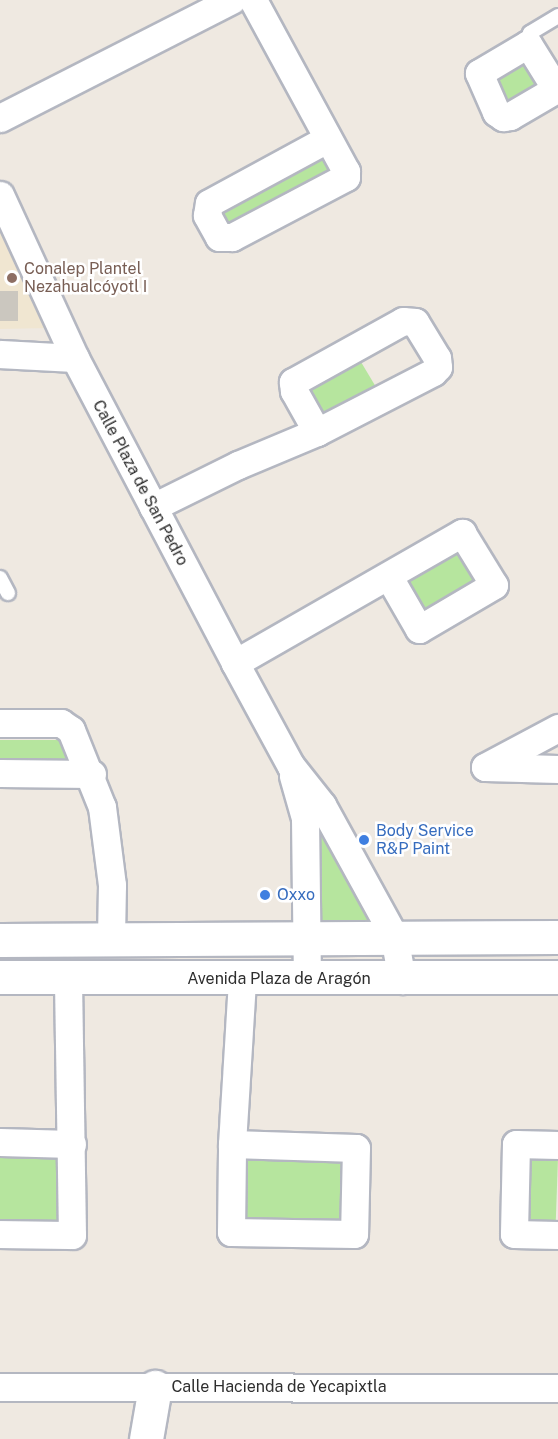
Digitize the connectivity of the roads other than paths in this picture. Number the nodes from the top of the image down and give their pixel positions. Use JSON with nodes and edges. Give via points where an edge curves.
{"nodes":[{"id":1,"x":232,"y":0,"type":"edge"},
{"id":2,"x":253,"y":0,"type":"edge"},
{"id":3,"x":558,"y":16,"type":"edge"},
{"id":4,"x":528,"y":44,"type":"junction"},
{"id":5,"x":557,"y":88,"type":"edge"},
{"id":6,"x":0,"y":118,"type":"edge"},
{"id":7,"x":327,"y":139,"type":"junction"},
{"id":8,"x":0,"y":195,"type":"edge"},
{"id":9,"x":0,"y":354,"type":"edge"},
{"id":10,"x":75,"y":358,"type":"junction"},
{"id":11,"x":316,"y":432,"type":"junction"},
{"id":12,"x":153,"y":507,"type":"junction"},
{"id":13,"x":389,"y":577,"type":"dead end"},
{"id":14,"x":0,"y":578,"type":"edge"},
{"id":15,"x":8,"y":593,"type":"dead end"},
{"id":16,"x":235,"y":663,"type":"junction"},
{"id":17,"x":0,"y":723,"type":"edge"},
{"id":18,"x":558,"y":728,"type":"edge"},
{"id":19,"x":291,"y":766,"type":"junction"},
{"id":20,"x":558,"y":769,"type":"edge"},
{"id":21,"x":0,"y":773,"type":"edge"},
{"id":22,"x":92,"y":774,"type":"junction"},
{"id":23,"x":394,"y":936,"type":"junction"},
{"id":24,"x":558,"y":937,"type":"edge"},
{"id":25,"x":306,"y":938,"type":"junction"},
{"id":26,"x":111,"y":939,"type":"junction"},
{"id":27,"x":0,"y":940,"type":"edge"},
{"id":28,"x":0,"y":977,"type":"edge"},
{"id":29,"x":558,"y":977,"type":"edge"},
{"id":30,"x":68,"y":978,"type":"junction"},
{"id":31,"x":242,"y":979,"type":"junction"},
{"id":32,"x":307,"y":979,"type":"junction"},
{"id":33,"x":402,"y":980,"type":"junction"},
{"id":34,"x":0,"y":1142,"type":"edge"},
{"id":35,"x":72,"y":1144,"type":"junction"},
{"id":36,"x":232,"y":1144,"type":"junction"},
{"id":37,"x":558,"y":1145,"type":"edge"},
{"id":38,"x":0,"y":1234,"type":"edge"},
{"id":39,"x":558,"y":1235,"type":"edge"},
{"id":40,"x":0,"y":1387,"type":"edge"},
{"id":41,"x":155,"y":1387,"type":"junction"},
{"id":42,"x":558,"y":1388,"type":"edge"},
{"id":43,"x":146,"y":1439,"type":"edge"}],
"edges":[{"from":1,"to":6,"type":"street"},
{"from":2,"to":7,"type":"street"},
{"from":3,"to":4,"type":"lane","via":[[530,33]]},
{"from":4,"to":5,"type":"street"},
{"from":4,"to":5,"type":"street","via":[[480,70],[480,82],[496,112],[510,116]]},
{"from":7,"to":7,"type":"street","via":[[346,171],[343,181],[232,237],[219,237],[207,215],[209,203]]},
{"from":8,"to":10,"type":"street","name":"Calle Plaza de San Pedro"},
{"from":9,"to":10,"type":"street"},
{"from":10,"to":12,"type":"street","name":"Calle Plaza de San Pedro"},
{"from":11,"to":11,"type":"street","via":[[436,370],[437,358],[415,322],[403,321],[293,382]]},
{"from":11,"to":12,"type":"street"},
{"from":12,"to":16,"type":"street","name":"Calle Plaza de San Pedro"},
{"from":13,"to":16,"type":"street"},
{"from":14,"to":15,"type":"lane"},
{"from":16,"to":19,"type":"street","name":"Calle Plaza de San Pedro"},
{"from":17,"to":22,"type":"street","via":[[65,724]]},
{"from":18,"to":20,"type":"street","via":[[485,768]]},
{"from":19,"to":23,"type":"street","name":"Calle Plaza de San Pedro","via":[[322,805]]},
{"from":19,"to":25,"type":"street","name":"Calle Plaza de San Pedro","via":[[305,818]]},
{"from":21,"to":22,"type":"street"},
{"from":22,"to":26,"type":"street","via":[[102,807],[112,885]]},
{"from":23,"to":24,"type":"street"},
{"from":23,"to":25,"type":"street"},
{"from":23,"to":33,"type":"street","name":"Calle Plaza de San Pedro"},
{"from":25,"to":26,"type":"street"},
{"from":25,"to":32,"type":"street","name":"Calle Plaza de San Pedro"},
{"from":26,"to":27,"type":"street"},
{"from":28,"to":30,"type":"street","name":"Avenida Plaza de Aragón"},
{"from":29,"to":33,"type":"street","name":"Avenida Plaza de Aragón"},
{"from":30,"to":31,"type":"street","name":"Avenida Plaza de Aragón"},
{"from":30,"to":35,"type":"street"},
{"from":31,"to":32,"type":"street","name":"Avenida Plaza de Aragón"},
{"from":31,"to":36,"type":"street"},
{"from":32,"to":33,"type":"street","name":"Avenida Plaza de Aragón"},
{"from":34,"to":35,"type":"street"},
{"from":35,"to":38,"type":"street","via":[[72,1235]]},
{"from":36,"to":36,"type":"street","via":[[231,1232],[354,1234],[356,1148]]},
{"from":37,"to":39,"type":"street","via":[[516,1144],[514,1234]]},
{"from":40,"to":41,"type":"street","name":"Calle Hacienda de Yecapixtla"},
{"from":41,"to":42,"type":"street","name":"Calle Hacienda de Yecapixtla"},
{"from":41,"to":43,"type":"street"}]}
